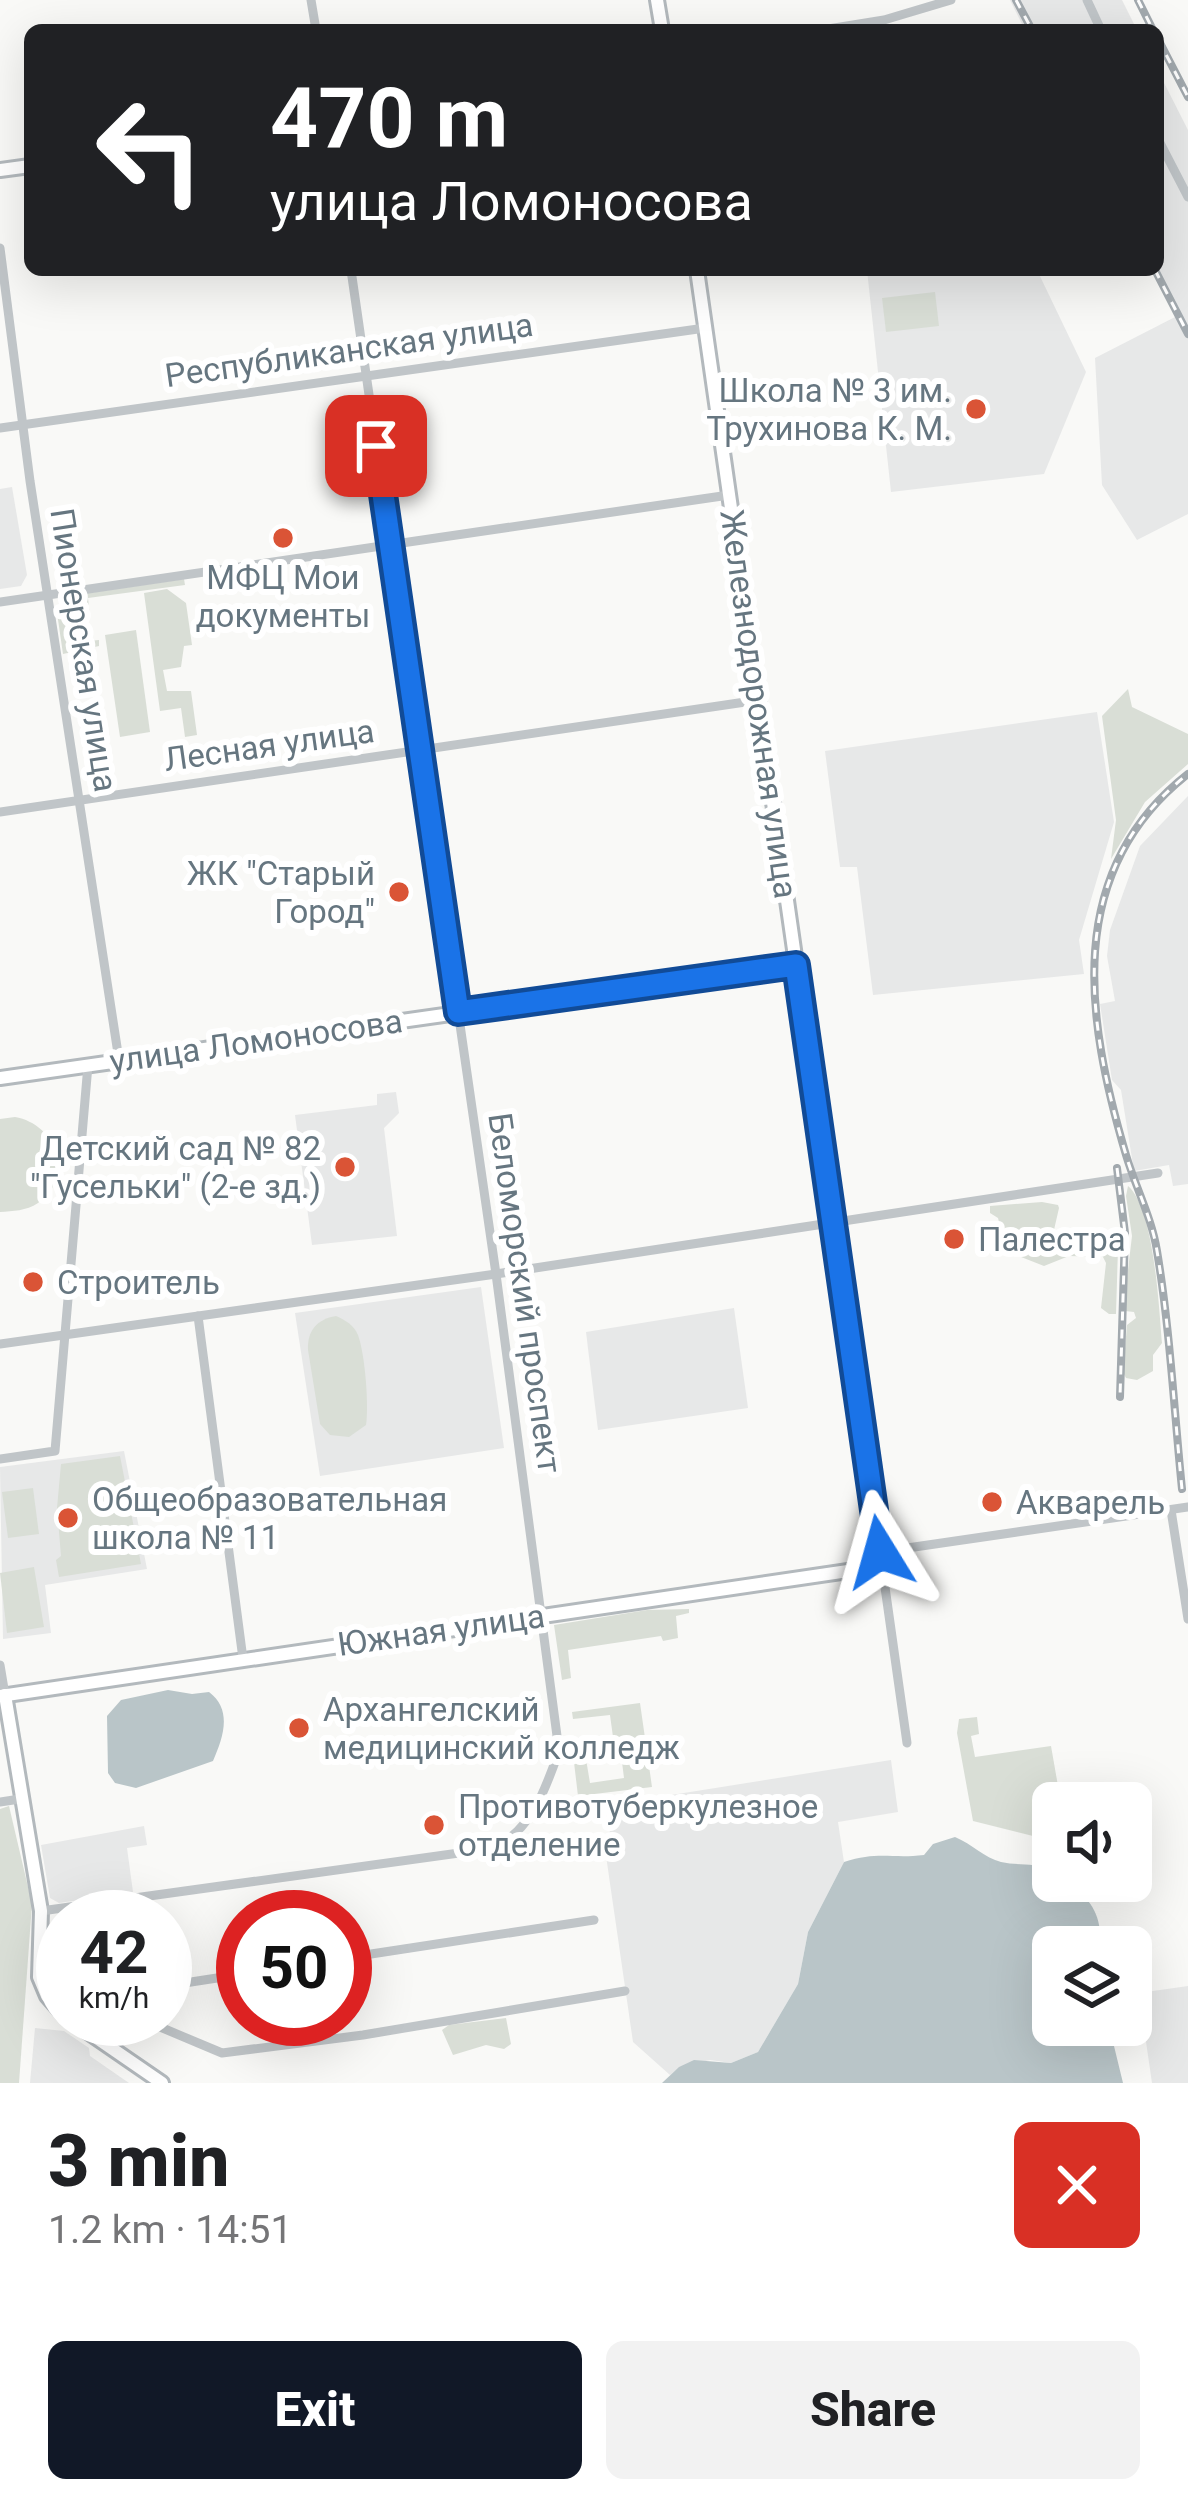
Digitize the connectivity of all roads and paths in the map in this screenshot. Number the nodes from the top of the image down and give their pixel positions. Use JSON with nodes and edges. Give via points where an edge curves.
{"nodes":[{"id":1,"x":950,"y":0,"type":"edge"},
{"id":2,"x":859,"y":24,"type":"edge"},
{"id":3,"x":1164,"y":151,"type":"edge"},
{"id":4,"x":1188,"y":197,"type":"edge"},
{"id":5,"x":0,"y":248,"type":"edge"},
{"id":6,"x":352,"y":276,"type":"edge"},
{"id":7,"x":698,"y":276,"type":"edge"},
{"id":8,"x":705,"y":328,"type":"junction"},
{"id":9,"x":366,"y":374,"type":"junction"},
{"id":10,"x":23,"y":424,"type":"junction"},
{"id":11,"x":0,"y":428,"type":"edge"},
{"id":12,"x":729,"y":495,"type":"junction"},
{"id":13,"x":391,"y":544,"type":"junction"},
{"id":14,"x":50,"y":595,"type":"junction"},
{"id":15,"x":0,"y":602,"type":"edge"},
{"id":16,"x":759,"y":700,"type":"junction"},
{"id":17,"x":421,"y":750,"type":"junction"},
{"id":18,"x":81,"y":800,"type":"junction"},
{"id":19,"x":0,"y":812,"type":"edge"},
{"id":20,"x":796,"y":965,"type":"junction"},
{"id":21,"x":458,"y":1012,"type":"junction"},
{"id":22,"x":119,"y":1060,"type":"junction"},
{"id":23,"x":88,"y":1065,"type":"junction"},
{"id":24,"x":0,"y":1078,"type":"edge"},
{"id":25,"x":1158,"y":1173,"type":"dead end"},
{"id":26,"x":833,"y":1223,"type":"junction"},
{"id":27,"x":496,"y":1274,"type":"junction"},
{"id":28,"x":198,"y":1316,"type":"junction"},
{"id":29,"x":67,"y":1334,"type":"junction"},
{"id":30,"x":0,"y":1344,"type":"edge"},
{"id":31,"x":0,"y":1459,"type":"edge"},
{"id":32,"x":1188,"y":1507,"type":"edge"},
{"id":33,"x":1172,"y":1510,"type":"junction"},
{"id":34,"x":881,"y":1559,"type":"junction"},
{"id":35,"x":543,"y":1615,"type":"junction"},
{"id":36,"x":1188,"y":1619,"type":"edge"},
{"id":37,"x":243,"y":1658,"type":"junction"},
{"id":38,"x":0,"y":1666,"type":"edge"},
{"id":39,"x":3,"y":1696,"type":"edge"},
{"id":40,"x":907,"y":1742,"type":"dead end"},
{"id":41,"x":20,"y":1799,"type":"junction"},
{"id":42,"x":0,"y":1802,"type":"edge"},
{"id":43,"x":37,"y":1890,"type":"edge"},
{"id":44,"x":192,"y":1890,"type":"edge"},
{"id":45,"x":594,"y":1920,"type":"dead end"},
{"id":46,"x":372,"y":1954,"type":"edge"},
{"id":47,"x":625,"y":1991,"type":"dead end"},
{"id":48,"x":192,"y":2040,"type":"edge"},
{"id":49,"x":110,"y":2046,"type":"edge"},
{"id":50,"x":162,"y":2083,"type":"edge"}],
"edges":[{"from":1,"to":2,"type":"street"},
{"from":3,"to":4,"type":"street"},
{"from":5,"to":10,"type":"street","name":"Пионерская улица"},
{"from":6,"to":9,"type":"street","name":"Беломорский проспект"},
{"from":7,"to":8,"type":"main road","name":"Железнодорожная улица"},
{"from":8,"to":9,"type":"street","name":"Республиканская улица"},
{"from":8,"to":12,"type":"main road","name":"Железнодорожная улица"},
{"from":9,"to":10,"type":"street","name":"Республиканская улица"},
{"from":9,"to":13,"type":"street","name":"Беломорский проспект"},
{"from":10,"to":11,"type":"street","name":"Республиканская улица"},
{"from":10,"to":14,"type":"street","name":"Пионерская улица"},
{"from":12,"to":13,"type":"street"},
{"from":12,"to":16,"type":"main road","name":"Железнодорожная улица"},
{"from":13,"to":14,"type":"street"},
{"from":13,"to":17,"type":"street","name":"Беломорский проспект"},
{"from":14,"to":15,"type":"street"},
{"from":14,"to":18,"type":"street","name":"Пионерская улица"},
{"from":16,"to":17,"type":"street","name":"Лесная улица"},
{"from":16,"to":20,"type":"main road","name":"Железнодорожная улица"},
{"from":17,"to":18,"type":"street","name":"Лесная улица"},
{"from":17,"to":21,"type":"street","name":"Беломорский проспект"},
{"from":18,"to":19,"type":"street","name":"Лесная улица"},
{"from":18,"to":22,"type":"street","name":"Пионерская улица"},
{"from":20,"to":21,"type":"main road","name":"улица Ломоносова"},
{"from":20,"to":26,"type":"main road","name":"Железнодорожная улица"},
{"from":21,"to":22,"type":"main road","name":"улица Ломоносова"},
{"from":21,"to":27,"type":"street","name":"Беломорский проспект"},
{"from":22,"to":23,"type":"main road","name":"улица Ломоносова"},
{"from":23,"to":24,"type":"main road","name":"улица Ломоносова"},
{"from":23,"to":29,"type":"street"},
{"from":25,"to":26,"type":"street"},
{"from":26,"to":27,"type":"street"},
{"from":26,"to":34,"type":"main road","name":"Железнодорожная улица"},
{"from":27,"to":28,"type":"street"},
{"from":27,"to":35,"type":"street","name":"Беломорский проспект"},
{"from":28,"to":29,"type":"street"},
{"from":28,"to":37,"type":"street"},
{"from":29,"to":30,"type":"street"},
{"from":29,"to":31,"type":"street","via":[[55,1451]]},
{"from":32,"to":33,"type":"street"},
{"from":33,"to":34,"type":"street"},
{"from":33,"to":36,"type":"street"},
{"from":34,"to":35,"type":"main road","name":"Южная улица"},
{"from":34,"to":40,"type":"street"},
{"from":35,"to":37,"type":"main road","name":"Южная улица"},
{"from":35,"to":44,"type":"street","name":"Беломорский проспект","via":[[559,1751],[541,1802],[511,1839],[495,1848]]},
{"from":37,"to":39,"type":"main road","name":"Южная улица"},
{"from":38,"to":39,"type":"street"},
{"from":39,"to":41,"type":"main road"},
{"from":41,"to":42,"type":"street"},
{"from":41,"to":43,"type":"main road"},
{"from":45,"to":46,"type":"street"},
{"from":47,"to":48,"type":"street","via":[[222,2053]]},
{"from":49,"to":50,"type":"main road"}]}
